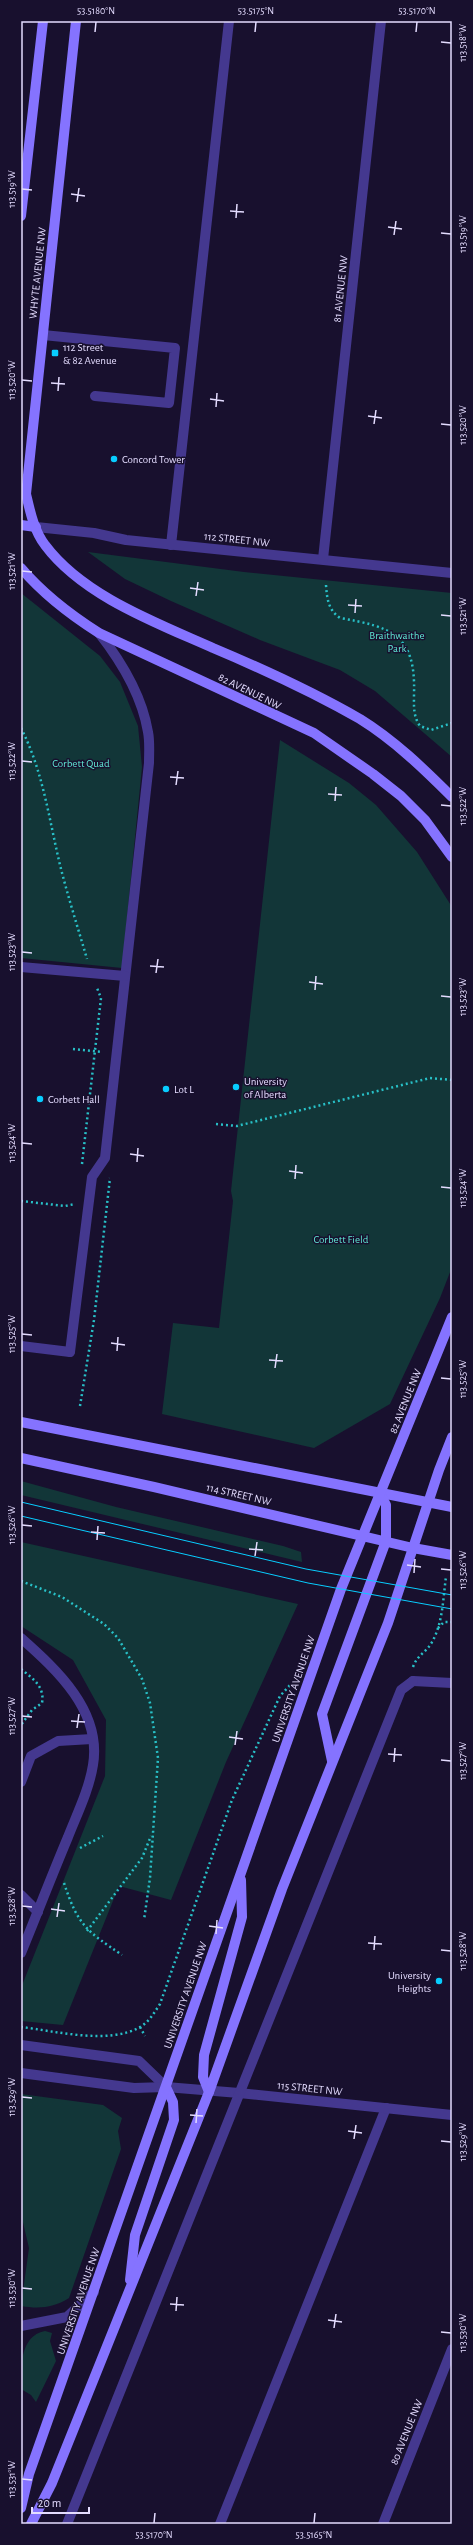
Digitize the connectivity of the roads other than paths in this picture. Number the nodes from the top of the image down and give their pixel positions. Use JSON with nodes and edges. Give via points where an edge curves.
{"nodes":[{"id":1,"x":43,"y":21,"type":"edge"},
{"id":2,"x":76,"y":21,"type":"edge"},
{"id":3,"x":229,"y":21,"type":"edge"},
{"id":4,"x":381,"y":21,"type":"edge"},
{"id":5,"x":21,"y":216,"type":"edge"},
{"id":6,"x":43,"y":335,"type":"junction"},
{"id":7,"x":95,"y":396,"type":"dead end"},
{"id":8,"x":21,"y":525,"type":"edge"},
{"id":9,"x":36,"y":527,"type":"junction"},
{"id":10,"x":171,"y":545,"type":"junction"},
{"id":11,"x":323,"y":559,"type":"junction"},
{"id":12,"x":21,"y":568,"type":"edge"},
{"id":13,"x":452,"y":573,"type":"edge"},
{"id":14,"x":100,"y":632,"type":"junction"},
{"id":15,"x":452,"y":797,"type":"edge"},
{"id":16,"x":452,"y":857,"type":"edge"},
{"id":17,"x":21,"y":966,"type":"edge"},
{"id":18,"x":125,"y":976,"type":"junction"},
{"id":19,"x":452,"y":1317,"type":"edge"},
{"id":20,"x":21,"y":1346,"type":"edge"},
{"id":21,"x":21,"y":1422,"type":"edge"},
{"id":22,"x":452,"y":1437,"type":"edge"},
{"id":23,"x":21,"y":1458,"type":"edge"},
{"id":24,"x":380,"y":1493,"type":"junction"},
{"id":25,"x":428,"y":1503,"type":"junction"},
{"id":26,"x":452,"y":1507,"type":"edge"},
{"id":27,"x":362,"y":1536,"type":"junction"},
{"id":28,"x":386,"y":1541,"type":"junction"},
{"id":29,"x":413,"y":1548,"type":"junction"},
{"id":30,"x":452,"y":1555,"type":"edge"},
{"id":31,"x":21,"y":1638,"type":"edge"},
{"id":32,"x":452,"y":1683,"type":"edge"},
{"id":33,"x":92,"y":1739,"type":"junction"},
{"id":34,"x":332,"y":1761,"type":"junction"},
{"id":35,"x":21,"y":1782,"type":"edge"},
{"id":36,"x":240,"y":1874,"type":"junction"},
{"id":37,"x":21,"y":1895,"type":"edge"},
{"id":38,"x":38,"y":1912,"type":"junction"},
{"id":39,"x":21,"y":1953,"type":"edge"},
{"id":40,"x":21,"y":2045,"type":"edge"},
{"id":41,"x":21,"y":2073,"type":"edge"},
{"id":42,"x":166,"y":2088,"type":"junction"},
{"id":43,"x":209,"y":2092,"type":"junction"},
{"id":44,"x":239,"y":2094,"type":"junction"},
{"id":45,"x":386,"y":2108,"type":"junction"},
{"id":46,"x":452,"y":2115,"type":"edge"},
{"id":47,"x":94,"y":2292,"type":"junction"},
{"id":48,"x":128,"y":2294,"type":"junction"},
{"id":49,"x":21,"y":2326,"type":"edge"},
{"id":50,"x":452,"y":2349,"type":"edge"},
{"id":51,"x":21,"y":2508,"type":"edge"},
{"id":52,"x":31,"y":2524,"type":"edge"},
{"id":53,"x":67,"y":2524,"type":"edge"},
{"id":54,"x":220,"y":2524,"type":"edge"},
{"id":55,"x":383,"y":2524,"type":"edge"}],
"edges":[{"from":1,"to":5,"type":"main road"},
{"from":2,"to":6,"type":"main road","name":"WHYTE AVENUE NW"},
{"from":3,"to":10,"type":"street"},
{"from":4,"to":11,"type":"street","name":"81 AVENUE NW"},
{"from":6,"to":7,"type":"street","via":[[175,348],[169,403]]},
{"from":6,"to":9,"type":"main road","name":"WHYTE AVENUE NW","via":[[26,494]]},
{"from":8,"to":9,"type":"main road","name":"112 STREET NW"},
{"from":9,"to":10,"type":"street","name":"112 STREET NW"},
{"from":9,"to":15,"type":"main road","via":[[53,555],[86,583],[116,603],[304,690],[360,720],[419,764]]},
{"from":10,"to":11,"type":"street","name":"112 STREET NW"},
{"from":11,"to":13,"type":"street","name":"112 STREET NW"},
{"from":12,"to":14,"type":"main road","name":"82 AVENUE NW","via":[[41,591],[73,616]]},
{"from":14,"to":16,"type":"main road","name":"82 AVENUE NW","via":[[314,734],[401,796],[425,820]]},
{"from":14,"to":18,"type":"street","via":[[123,667],[149,732],[149,762]]},
{"from":17,"to":18,"type":"street"},
{"from":18,"to":20,"type":"street","via":[[105,1158],[92,1177],[70,1352]]},
{"from":19,"to":24,"type":"main road","name":"82 AVENUE NW"},
{"from":21,"to":24,"type":"main road"},
{"from":22,"to":25,"type":"main road"},
{"from":23,"to":27,"type":"main road","name":"114 STREET NW"},
{"from":24,"to":25,"type":"main road"},
{"from":24,"to":27,"type":"main road","name":"UNIVERSITY AVENUE NW"},
{"from":24,"to":28,"type":"main road","via":[[386,1505]]},
{"from":25,"to":26,"type":"main road"},
{"from":25,"to":29,"type":"main road"},
{"from":27,"to":28,"type":"main road","name":"114 STREET NW"},
{"from":27,"to":36,"type":"main road","name":"UNIVERSITY AVENUE NW"},
{"from":28,"to":29,"type":"main road","name":"114 STREET NW"},
{"from":28,"to":34,"type":"main road","via":[[323,1708],[322,1719]]},
{"from":29,"to":30,"type":"main road","name":"114 STREET NW"},
{"from":29,"to":34,"type":"main road","via":[[388,1623]]},
{"from":31,"to":33,"type":"street","via":[[61,1675],[77,1697]]},
{"from":32,"to":44,"type":"street","via":[[413,1681],[401,1690]]},
{"from":33,"to":35,"type":"street","via":[[58,1741],[31,1756]]},
{"from":33,"to":38,"type":"street","via":[[94,1764],[90,1779]]},
{"from":34,"to":43,"type":"main road","via":[[264,1935]]},
{"from":36,"to":42,"type":"main road","name":"UNIVERSITY AVENUE NW"},
{"from":36,"to":43,"type":"main road","via":[[242,1917],[204,2055],[204,2077]]},
{"from":37,"to":38,"type":"street"},
{"from":38,"to":39,"type":"street"},
{"from":40,"to":42,"type":"street","via":[[140,2061]]},
{"from":41,"to":42,"type":"street","name":"115 STREET NW","via":[[134,2088]]},
{"from":42,"to":43,"type":"street","name":"115 STREET NW"},
{"from":42,"to":47,"type":"main road","name":"UNIVERSITY AVENUE NW"},
{"from":42,"to":48,"type":"main road","via":[[173,2102],[174,2120],[135,2235]]},
{"from":43,"to":44,"type":"street","name":"115 STREET NW"},
{"from":43,"to":48,"type":"main road"},
{"from":44,"to":45,"type":"street","name":"115 STREET NW"},
{"from":44,"to":53,"type":"street"},
{"from":45,"to":46,"type":"street","name":"115 STREET NW"},
{"from":45,"to":54,"type":"street"},
{"from":47,"to":49,"type":"street","via":[[66,2317]]},
{"from":47,"to":51,"type":"main road","name":"UNIVERSITY AVENUE NW","via":[[29,2474]]},
{"from":48,"to":52,"type":"main road","via":[[52,2483]]},
{"from":50,"to":55,"type":"street","name":"80 AVENUE NW"}]}
